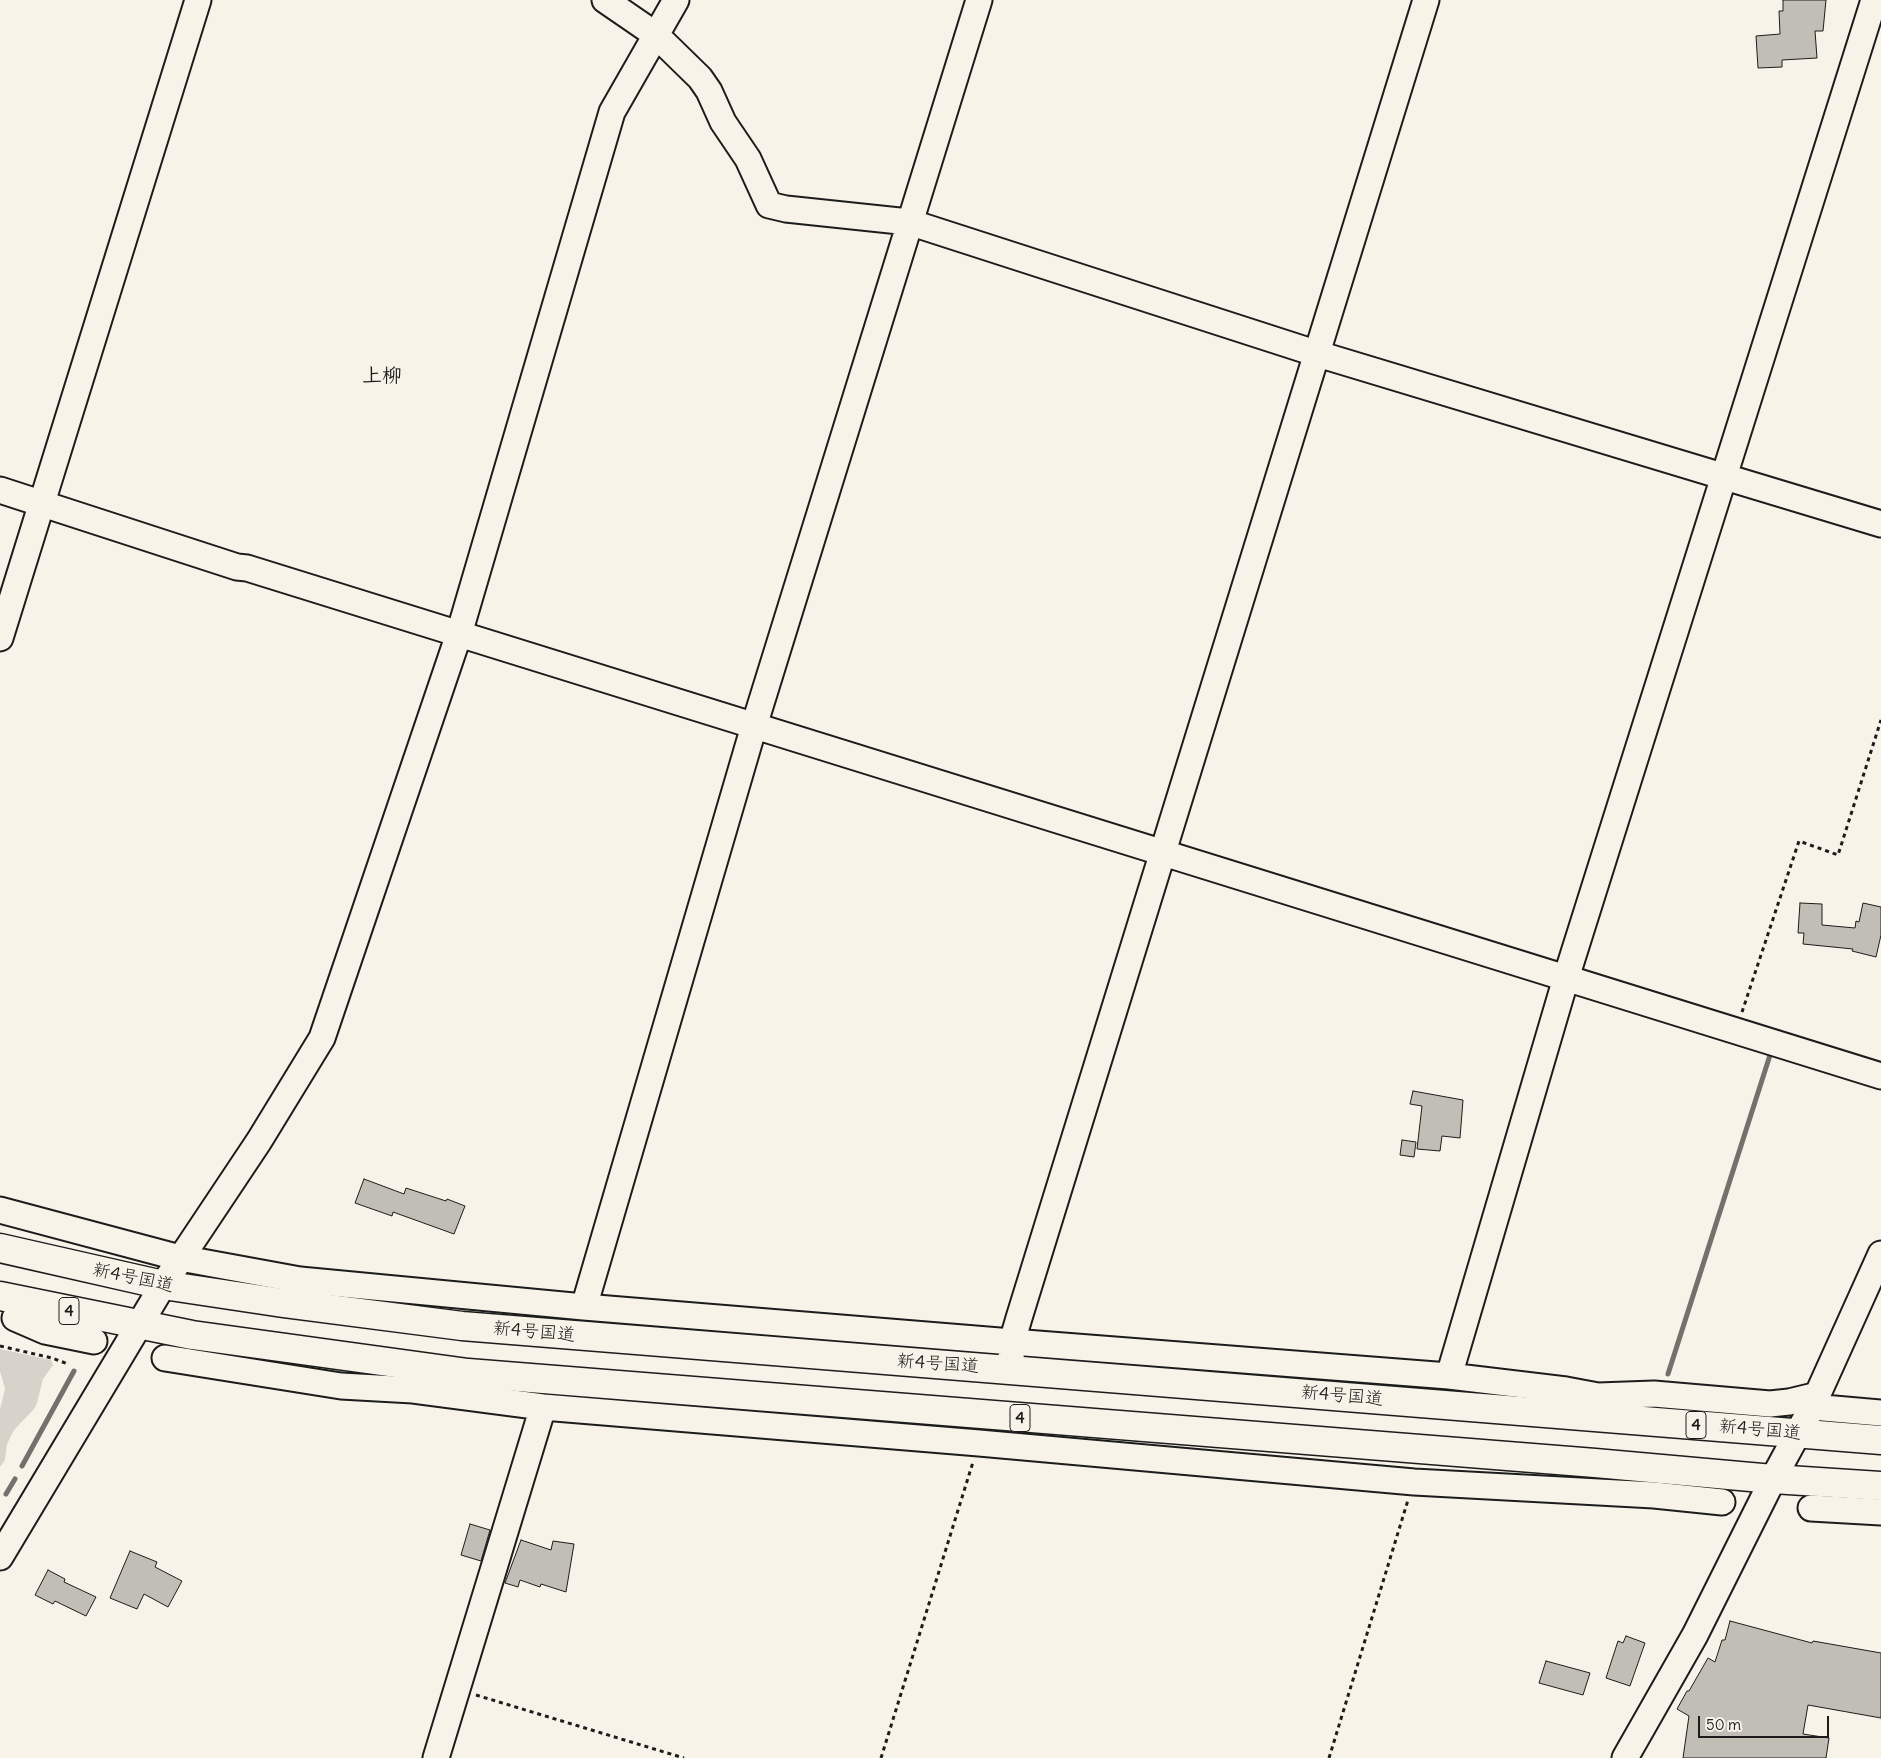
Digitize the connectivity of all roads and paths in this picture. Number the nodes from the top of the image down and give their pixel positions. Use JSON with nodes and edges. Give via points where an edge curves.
{"nodes":[{"id":1,"x":198,"y":0,"type":"edge"},
{"id":2,"x":605,"y":0,"type":"edge"},
{"id":3,"x":676,"y":0,"type":"edge"},
{"id":4,"x":979,"y":0,"type":"edge"},
{"id":5,"x":1426,"y":0,"type":"edge"},
{"id":6,"x":1874,"y":0,"type":"edge"},
{"id":7,"x":656,"y":35,"type":"junction"},
{"id":8,"x":909,"y":222,"type":"junction"},
{"id":9,"x":1318,"y":354,"type":"junction"},
{"id":10,"x":1723,"y":477,"type":"junction"},
{"id":11,"x":0,"y":490,"type":"edge"},
{"id":12,"x":42,"y":504,"type":"junction"},
{"id":13,"x":1881,"y":524,"type":"edge"},
{"id":14,"x":459,"y":634,"type":"junction"},
{"id":15,"x":0,"y":638,"type":"edge"},
{"id":16,"x":1881,"y":720,"type":"edge"},
{"id":17,"x":754,"y":726,"type":"junction"},
{"id":18,"x":1162,"y":853,"type":"junction"},
{"id":19,"x":1566,"y":978,"type":"junction"},
{"id":20,"x":1735,"y":1031,"type":"junction"},
{"id":21,"x":1881,"y":1076,"type":"edge"},
{"id":22,"x":0,"y":1210,"type":"edge"},
{"id":23,"x":0,"y":1235,"type":"edge"},
{"id":24,"x":0,"y":1248,"type":"edge"},
{"id":25,"x":1881,"y":1254,"type":"edge"},
{"id":26,"x":180,"y":1258,"type":"junction"},
{"id":27,"x":74,"y":1265,"type":"junction"},
{"id":28,"x":300,"y":1280,"type":"junction"},
{"id":29,"x":162,"y":1285,"type":"junction"},
{"id":30,"x":0,"y":1296,"type":"edge"},
{"id":31,"x":283,"y":1303,"type":"junction"},
{"id":32,"x":584,"y":1307,"type":"junction"},
{"id":33,"x":16,"y":1314,"type":"edge"},
{"id":34,"x":138,"y":1325,"type":"junction"},
{"id":35,"x":94,"y":1341,"type":"dead end"},
{"id":36,"x":1012,"y":1342,"type":"junction"},
{"id":37,"x":0,"y":1346,"type":"edge"},
{"id":38,"x":164,"y":1358,"type":"dead end"},
{"id":39,"x":68,"y":1364,"type":"dead end"},
{"id":40,"x":1010,"y":1370,"type":"junction"},
{"id":41,"x":1449,"y":1376,"type":"junction"},
{"id":42,"x":414,"y":1378,"type":"junction"},
{"id":43,"x":1815,"y":1401,"type":"junction"},
{"id":44,"x":543,"y":1407,"type":"junction"},
{"id":45,"x":1596,"y":1407,"type":"junction"},
{"id":46,"x":1881,"y":1413,"type":"edge"},
{"id":47,"x":1798,"y":1434,"type":"junction"},
{"id":48,"x":1881,"y":1440,"type":"edge"},
{"id":49,"x":979,"y":1443,"type":"junction"},
{"id":50,"x":1595,"y":1463,"type":"junction"},
{"id":51,"x":1773,"y":1479,"type":"junction"},
{"id":52,"x":1414,"y":1482,"type":"junction"},
{"id":53,"x":1881,"y":1486,"type":"edge"},
{"id":54,"x":1592,"y":1492,"type":"junction"},
{"id":55,"x":1722,"y":1502,"type":"dead end"},
{"id":56,"x":1811,"y":1508,"type":"dead end"},
{"id":57,"x":1881,"y":1512,"type":"edge"},
{"id":58,"x":0,"y":1557,"type":"edge"},
{"id":59,"x":456,"y":1689,"type":"junction"},
{"id":60,"x":436,"y":1758,"type":"edge"},
{"id":61,"x":684,"y":1758,"type":"edge"},
{"id":62,"x":880,"y":1758,"type":"edge"},
{"id":63,"x":1329,"y":1758,"type":"edge"},
{"id":64,"x":1625,"y":1758,"type":"edge"}],
"edges":[{"from":1,"to":12,"type":"street"},
{"from":2,"to":7,"type":"street"},
{"from":3,"to":7,"type":"street"},
{"from":4,"to":8,"type":"street"},
{"from":5,"to":9,"type":"street"},
{"from":6,"to":10,"type":"street"},
{"from":7,"to":8,"type":"street","via":[[709,91],[722,122],[748,159],[769,205]]},
{"from":7,"to":14,"type":"street","via":[[612,112]]},
{"from":8,"to":9,"type":"street"},
{"from":8,"to":17,"type":"street"},
{"from":9,"to":10,"type":"street"},
{"from":9,"to":18,"type":"street"},
{"from":10,"to":13,"type":"street"},
{"from":10,"to":19,"type":"street"},
{"from":11,"to":12,"type":"street"},
{"from":12,"to":14,"type":"street"},
{"from":12,"to":15,"type":"street"},
{"from":14,"to":17,"type":"street"},
{"from":14,"to":26,"type":"street","via":[[322,1038]]},
{"from":16,"to":20,"type":"path","via":[[1838,854],[1799,841]]},
{"from":17,"to":18,"type":"street"},
{"from":17,"to":32,"type":"street"},
{"from":18,"to":19,"type":"street"},
{"from":18,"to":36,"type":"street"},
{"from":19,"to":20,"type":"street"},
{"from":19,"to":41,"type":"street"},
{"from":20,"to":21,"type":"street"},
{"from":22,"to":26,"type":"street"},
{"from":23,"to":27,"type":"street","via":[[34,1246]]},
{"from":24,"to":27,"type":"highway","name":"新4号国道","number":"4"},
{"from":25,"to":43,"type":"street"},
{"from":26,"to":28,"type":"street"},
{"from":26,"to":29,"type":"street"},
{"from":27,"to":29,"type":"highway","name":"新4号国道","number":"4"},
{"from":28,"to":31,"type":"street"},
{"from":28,"to":32,"type":"street"},
{"from":29,"to":31,"type":"highway","name":"新4号国道","number":"4"},
{"from":29,"to":34,"type":"street"},
{"from":30,"to":33,"type":"highway","number":"4"},
{"from":31,"to":40,"type":"highway","name":"新4号国道","number":"4","via":[[556,1335]]},
{"from":32,"to":36,"type":"street"},
{"from":33,"to":34,"type":"highway","number":"4"},
{"from":33,"to":35,"type":"street","via":[[45,1331]]},
{"from":34,"to":42,"type":"highway","number":"4","via":[[268,1347]]},
{"from":34,"to":58,"type":"street"},
{"from":36,"to":40,"type":"street"},
{"from":36,"to":41,"type":"street"},
{"from":37,"to":39,"type":"path"},
{"from":38,"to":42,"type":"street","via":[[341,1386]]},
{"from":40,"to":45,"type":"highway","name":"新4号国道","number":"4"},
{"from":41,"to":45,"type":"street","via":[[1566,1390]]},
{"from":42,"to":44,"type":"street"},
{"from":42,"to":50,"type":"highway","number":"4","via":[[551,1381]]},
{"from":43,"to":45,"type":"street","via":[[1770,1404],[1654,1394]]},
{"from":43,"to":46,"type":"street"},
{"from":43,"to":47,"type":"street"},
{"from":44,"to":49,"type":"street"},
{"from":44,"to":59,"type":"street"},
{"from":45,"to":47,"type":"highway","name":"新4号国道","number":"4"},
{"from":47,"to":48,"type":"highway","name":"新4号国道","number":"4"},
{"from":47,"to":51,"type":"street"},
{"from":49,"to":52,"type":"street"},
{"from":49,"to":62,"type":"path"},
{"from":50,"to":51,"type":"highway","number":"4"},
{"from":50,"to":54,"type":"street"},
{"from":51,"to":53,"type":"highway","number":"4"},
{"from":51,"to":64,"type":"street","via":[[1695,1635]]},
{"from":52,"to":54,"type":"street"},
{"from":52,"to":63,"type":"path"},
{"from":54,"to":55,"type":"street"},
{"from":56,"to":57,"type":"street"},
{"from":59,"to":60,"type":"street"},
{"from":59,"to":61,"type":"path"}]}
